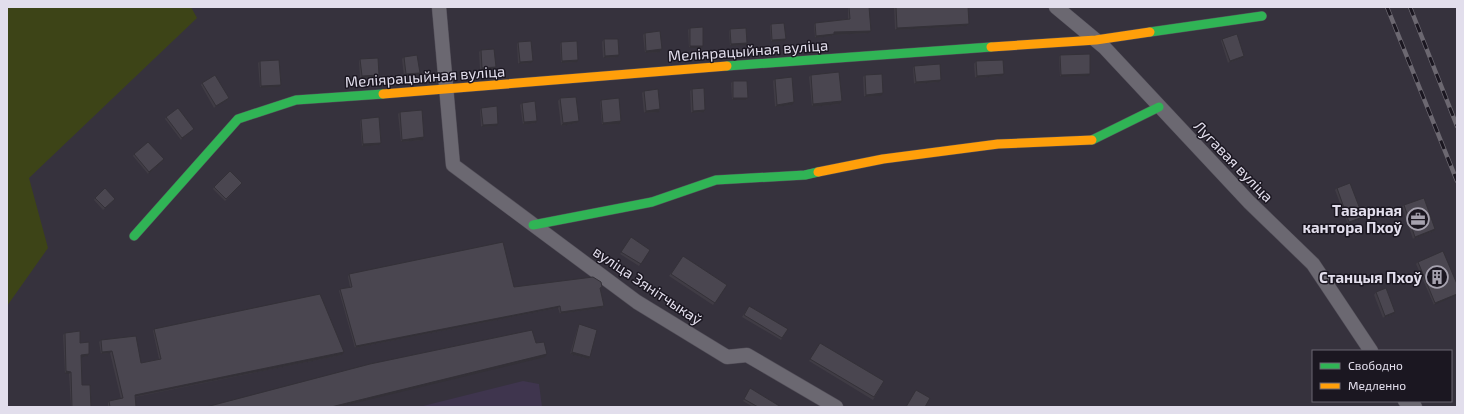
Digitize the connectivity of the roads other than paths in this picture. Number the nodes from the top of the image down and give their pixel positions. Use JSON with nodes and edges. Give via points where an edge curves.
{"nodes":[{"id":1,"x":438,"y":7,"type":"edge"},
{"id":2,"x":1056,"y":7,"type":"edge"},
{"id":3,"x":1262,"y":16,"type":"dead end"},
{"id":4,"x":1096,"y":40,"type":"junction"},
{"id":5,"x":446,"y":89,"type":"junction"},
{"id":6,"x":1159,"y":107,"type":"junction"},
{"id":7,"x":534,"y":225,"type":"junction"},
{"id":8,"x":134,"y":236,"type":"dead end"},
{"id":9,"x":1369,"y":350,"type":"edge"},
{"id":10,"x":836,"y":407,"type":"edge"}],
"edges":[{"from":1,"to":5,"type":"street"},
{"from":2,"to":4,"type":"street","name":"Лугавая вуліца"},
{"from":3,"to":4,"type":"street","name":"Меліярацыйная вуліца"},
{"from":4,"to":5,"type":"street","name":"Меліярацыйная вуліца","via":[[734,65]]},
{"from":4,"to":6,"type":"street","name":"Лугавая вуліца"},
{"from":5,"to":7,"type":"street","name":"вуліца Зянітчыкаў","via":[[453,166]]},
{"from":5,"to":8,"type":"street","name":"Меліярацыйная вуліца","via":[[296,100],[238,118]]},
{"from":6,"to":7,"type":"street","via":[[1090,141],[998,144],[883,159],[805,175],[716,180],[652,202]]},
{"from":6,"to":9,"type":"street","name":"Лугавая вуліца","via":[[1249,202],[1313,264]]},
{"from":7,"to":10,"type":"street","name":"вуліца Зянітчыкаў","via":[[637,302],[721,353],[728,357],[747,355]]}]}
